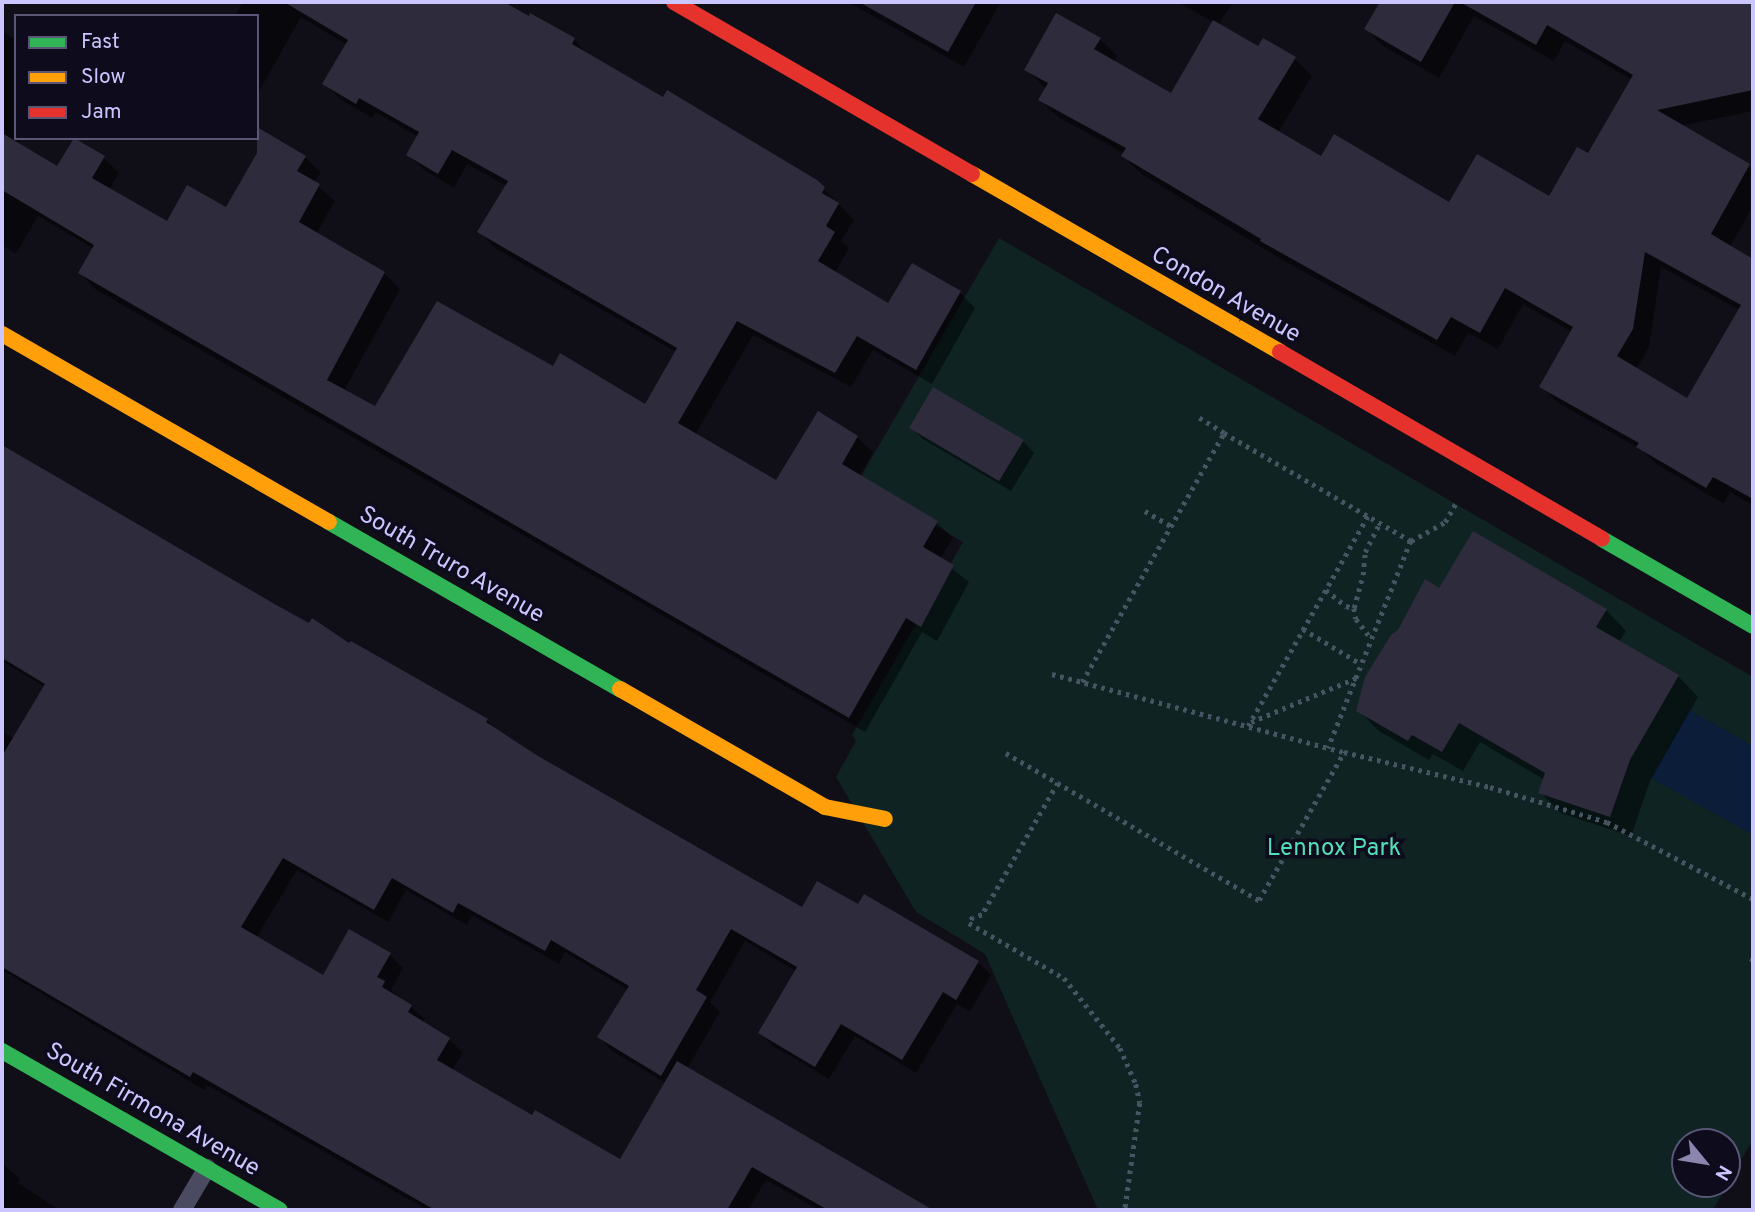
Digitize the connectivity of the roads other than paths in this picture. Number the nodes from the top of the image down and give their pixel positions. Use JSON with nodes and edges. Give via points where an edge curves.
{"nodes":[{"id":1,"x":674,"y":2,"type":"edge"},
{"id":2,"x":2,"y":334,"type":"edge"},
{"id":3,"x":1753,"y":626,"type":"edge"},
{"id":4,"x":885,"y":819,"type":"dead end"},
{"id":5,"x":2,"y":1051,"type":"edge"},
{"id":6,"x":207,"y":1168,"type":"junction"},
{"id":7,"x":182,"y":1210,"type":"edge"},
{"id":8,"x":280,"y":1210,"type":"edge"}],
"edges":[{"from":1,"to":3,"type":"street","name":"Condon Avenue"},
{"from":2,"to":4,"type":"street","name":"South Truro Avenue","via":[[825,807]]},
{"from":5,"to":6,"type":"street","name":"South Firmona Avenue"},
{"from":6,"to":7,"type":"lane"},
{"from":6,"to":8,"type":"street","name":"South Firmona Avenue"}]}
